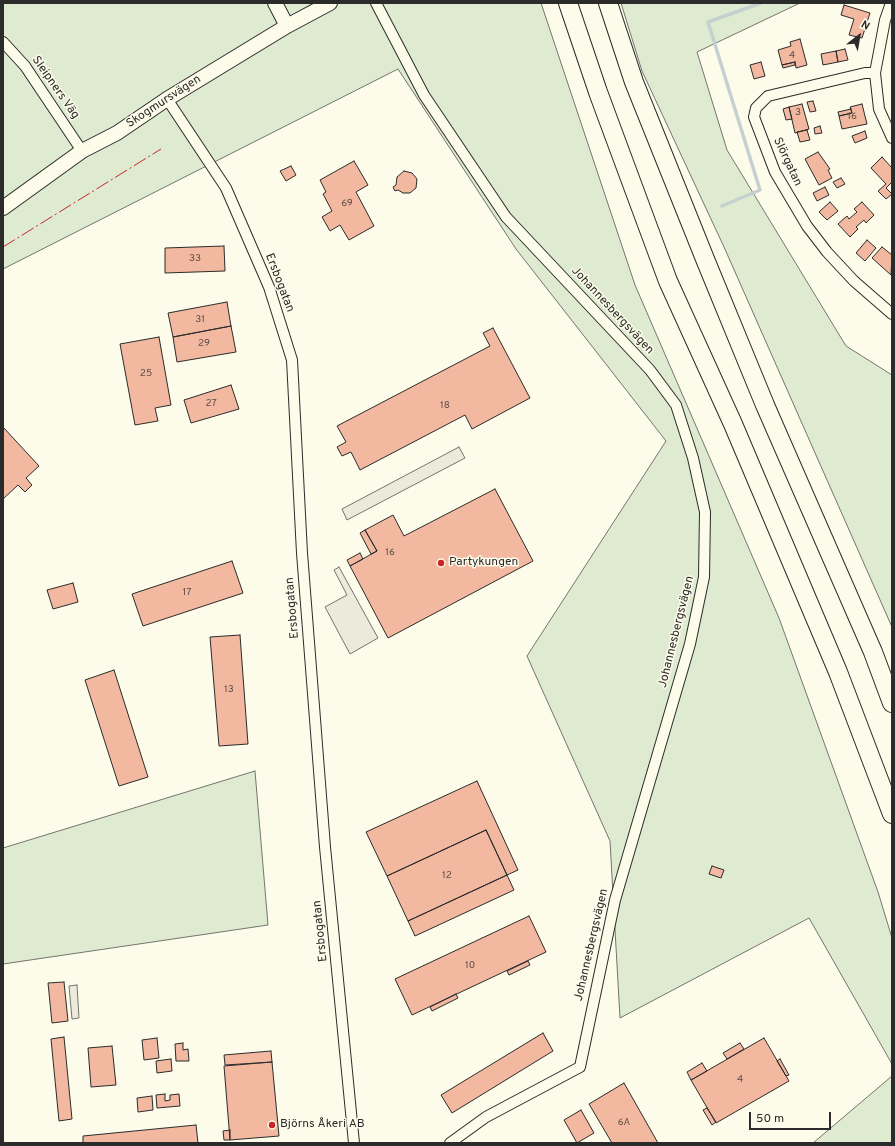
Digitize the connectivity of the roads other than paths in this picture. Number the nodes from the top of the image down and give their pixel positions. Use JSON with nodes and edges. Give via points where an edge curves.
{"nodes":[{"id":1,"x":275,"y":3,"type":"edge"},
{"id":2,"x":330,"y":3,"type":"edge"},
{"id":3,"x":376,"y":3,"type":"edge"},
{"id":4,"x":568,"y":3,"type":"edge"},
{"id":5,"x":608,"y":3,"type":"edge"},
{"id":6,"x":891,"y":3,"type":"edge"},
{"id":7,"x":287,"y":26,"type":"junction"},
{"id":8,"x":3,"y":42,"type":"edge"},
{"id":9,"x":875,"y":73,"type":"junction"},
{"id":10,"x":167,"y":99,"type":"junction"},
{"id":11,"x":892,"y":138,"type":"edge"},
{"id":12,"x":82,"y":151,"type":"junction"},
{"id":13,"x":3,"y":208,"type":"edge"},
{"id":14,"x":892,"y":314,"type":"edge"},
{"id":15,"x":874,"y":652,"type":"junction"},
{"id":16,"x":892,"y":690,"type":"edge"},
{"id":17,"x":892,"y":703,"type":"edge"},
{"id":18,"x":892,"y":814,"type":"edge"},
{"id":19,"x":354,"y":1143,"type":"edge"},
{"id":20,"x":450,"y":1143,"type":"edge"}],
"edges":[{"from":1,"to":7,"type":"street"},
{"from":2,"to":7,"type":"street","name":"Skogmursvägen"},
{"from":3,"to":20,"type":"street","name":"Johannesbergsvägen","via":[[424,95],[506,217],[650,370],[676,405],[693,458],[705,512],[704,577],[691,636],[615,900],[580,1067],[486,1117]]},
{"from":4,"to":18,"type":"highway","via":[[668,281],[838,672]]},
{"from":5,"to":15,"type":"highway","via":[[634,82],[705,259],[765,405]]},
{"from":6,"to":9,"type":"street","via":[[885,20]]},
{"from":7,"to":10,"type":"street","name":"Skogmursvägen"},
{"from":8,"to":12,"type":"street","name":"Sleipners Väg","via":[[25,66]]},
{"from":9,"to":11,"type":"street","via":[[879,110]]},
{"from":9,"to":14,"type":"street","name":"Slörgatan","via":[[865,73],[768,96],[756,108],[754,117],[775,172],[807,226],[854,281]]},
{"from":10,"to":12,"type":"street","name":"Skogmursvägen","via":[[117,133]]},
{"from":10,"to":19,"type":"street","name":"Ersbogatan","via":[[226,188],[269,287],[292,360],[302,553],[325,847]]},
{"from":12,"to":13,"type":"street","name":"Skogmursvägen"},
{"from":15,"to":16,"type":"highway"},
{"from":15,"to":17,"type":"highway"}]}
